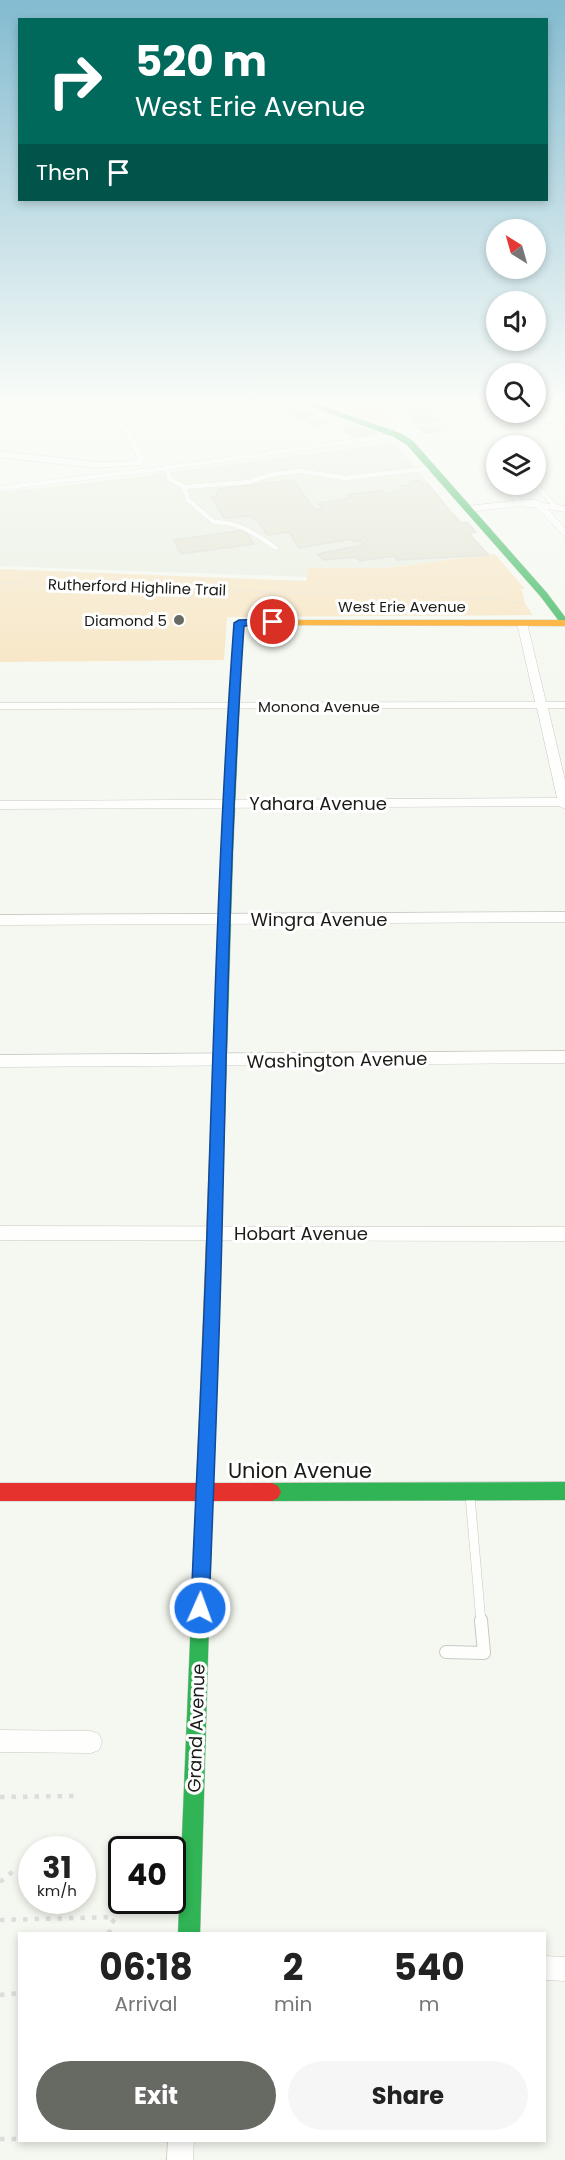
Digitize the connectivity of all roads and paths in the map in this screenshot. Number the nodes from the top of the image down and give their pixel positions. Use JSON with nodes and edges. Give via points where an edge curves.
{"nodes":[{"id":1,"x":191,"y":503,"type":"edge"},
{"id":2,"x":464,"y":503,"type":"edge"},
{"id":3,"x":520,"y":503,"type":"joint"},
{"id":4,"x":537,"y":503,"type":"junction"},
{"id":5,"x":561,"y":508,"type":"edge"},
{"id":6,"x":469,"y":509,"type":"junction"},
{"id":7,"x":565,"y":534,"type":"edge"},
{"id":8,"x":276,"y":548,"type":"dead end"},
{"id":9,"x":0,"y":583,"type":"edge"},
{"id":10,"x":525,"y":604,"type":"dead end"},
{"id":11,"x":239,"y":623,"type":"joint"},
{"id":12,"x":522,"y":623,"type":"junction"},
{"id":13,"x":565,"y":623,"type":"edge"},
{"id":14,"x":541,"y":705,"type":"junction"},
{"id":15,"x":565,"y":705,"type":"edge"},
{"id":16,"x":0,"y":706,"type":"edge"},
{"id":17,"x":233,"y":707,"type":"junction"},
{"id":18,"x":229,"y":803,"type":"junction"},
{"id":19,"x":565,"y":803,"type":"edge"},
{"id":20,"x":0,"y":805,"type":"edge"},
{"id":21,"x":565,"y":917,"type":"edge"},
{"id":22,"x":0,"y":920,"type":"edge"},
{"id":23,"x":224,"y":920,"type":"junction"},
{"id":24,"x":565,"y":1057,"type":"edge"},
{"id":25,"x":0,"y":1061,"type":"edge"},
{"id":26,"x":218,"y":1061,"type":"junction"},
{"id":27,"x":214,"y":1232,"type":"junction"},
{"id":28,"x":0,"y":1233,"type":"edge"},
{"id":29,"x":565,"y":1234,"type":"edge"},
{"id":30,"x":204,"y":1491,"type":"junction"},
{"id":31,"x":470,"y":1491,"type":"junction"},
{"id":32,"x":565,"y":1491,"type":"edge"},
{"id":33,"x":0,"y":1492,"type":"edge"},
{"id":34,"x":446,"y":1653,"type":"dead end"},
{"id":35,"x":0,"y":1741,"type":"edge"},
{"id":36,"x":91,"y":1742,"type":"dead end"},
{"id":37,"x":77,"y":1796,"type":"dead end"},
{"id":38,"x":0,"y":1797,"type":"edge"},
{"id":39,"x":17,"y":1868,"type":"dead end"},
{"id":40,"x":0,"y":1882,"type":"edge"},
{"id":41,"x":117,"y":1914,"type":"edge"},
{"id":42,"x":115,"y":1917,"type":"junction"},
{"id":43,"x":0,"y":1920,"type":"edge"},
{"id":44,"x":109,"y":1932,"type":"edge"},
{"id":45,"x":189,"y":1932,"type":"edge"},
{"id":46,"x":546,"y":1968,"type":"edge"},
{"id":47,"x":565,"y":1969,"type":"edge"},
{"id":48,"x":18,"y":1994,"type":"edge"},
{"id":49,"x":0,"y":1995,"type":"edge"},
{"id":50,"x":0,"y":2139,"type":"edge"},
{"id":51,"x":18,"y":2139,"type":"edge"},
{"id":52,"x":181,"y":2142,"type":"edge"},
{"id":53,"x":180,"y":2160,"type":"edge"}],
"edges":[{"from":1,"to":8,"type":"lane","via":[[214,522],[245,527]]},
{"from":2,"to":6,"type":"street"},
{"from":3,"to":4,"type":"street"},
{"from":3,"to":6,"type":"street"},
{"from":4,"to":5,"type":"street"},
{"from":4,"to":7,"type":"street"},
{"from":6,"to":13,"type":"street"},
{"from":9,"to":10,"type":"path","name":"Rutherford Highline Trail","via":[[498,599]]},
{"from":11,"to":12,"type":"street","name":"West Erie Avenue"},
{"from":11,"to":17,"type":"street","name":"Grand Avenue"},
{"from":12,"to":13,"type":"street","name":"West Erie Avenue"},
{"from":12,"to":14,"type":"street"},
{"from":14,"to":15,"type":"street","name":"Monona Avenue"},
{"from":14,"to":17,"type":"street","name":"Monona Avenue"},
{"from":14,"to":19,"type":"street"},
{"from":16,"to":17,"type":"street","name":"Monona Avenue"},
{"from":17,"to":18,"type":"street","name":"Grand Avenue"},
{"from":18,"to":19,"type":"street","name":"Yahara Avenue"},
{"from":18,"to":20,"type":"street","name":"Yahara Avenue"},
{"from":18,"to":23,"type":"street","name":"Grand Avenue"},
{"from":21,"to":23,"type":"street","name":"Wingra Avenue"},
{"from":22,"to":23,"type":"street","name":"Wingra Avenue"},
{"from":23,"to":26,"type":"street","name":"Grand Avenue"},
{"from":24,"to":26,"type":"street","name":"Washington Avenue"},
{"from":25,"to":26,"type":"street","name":"Washington Avenue"},
{"from":26,"to":27,"type":"street","name":"Grand Avenue"},
{"from":27,"to":28,"type":"street","name":"Hobart Avenue"},
{"from":27,"to":29,"type":"street","name":"Hobart Avenue"},
{"from":27,"to":30,"type":"street","name":"Grand Avenue"},
{"from":30,"to":31,"type":"street","name":"Union Avenue"},
{"from":30,"to":33,"type":"street","name":"Union Avenue"},
{"from":30,"to":45,"type":"street","name":"Grand Avenue"},
{"from":31,"to":32,"type":"street","name":"Union Avenue"},
{"from":31,"to":34,"type":"lane","via":[[484,1653]]},
{"from":35,"to":36,"type":"street"},
{"from":37,"to":38,"type":"path"},
{"from":39,"to":40,"type":"path"},
{"from":41,"to":42,"type":"path"},
{"from":42,"to":43,"type":"path"},
{"from":42,"to":44,"type":"path"},
{"from":46,"to":47,"type":"street"},
{"from":48,"to":49,"type":"path"},
{"from":50,"to":51,"type":"path"},
{"from":52,"to":53,"type":"street"}]}
